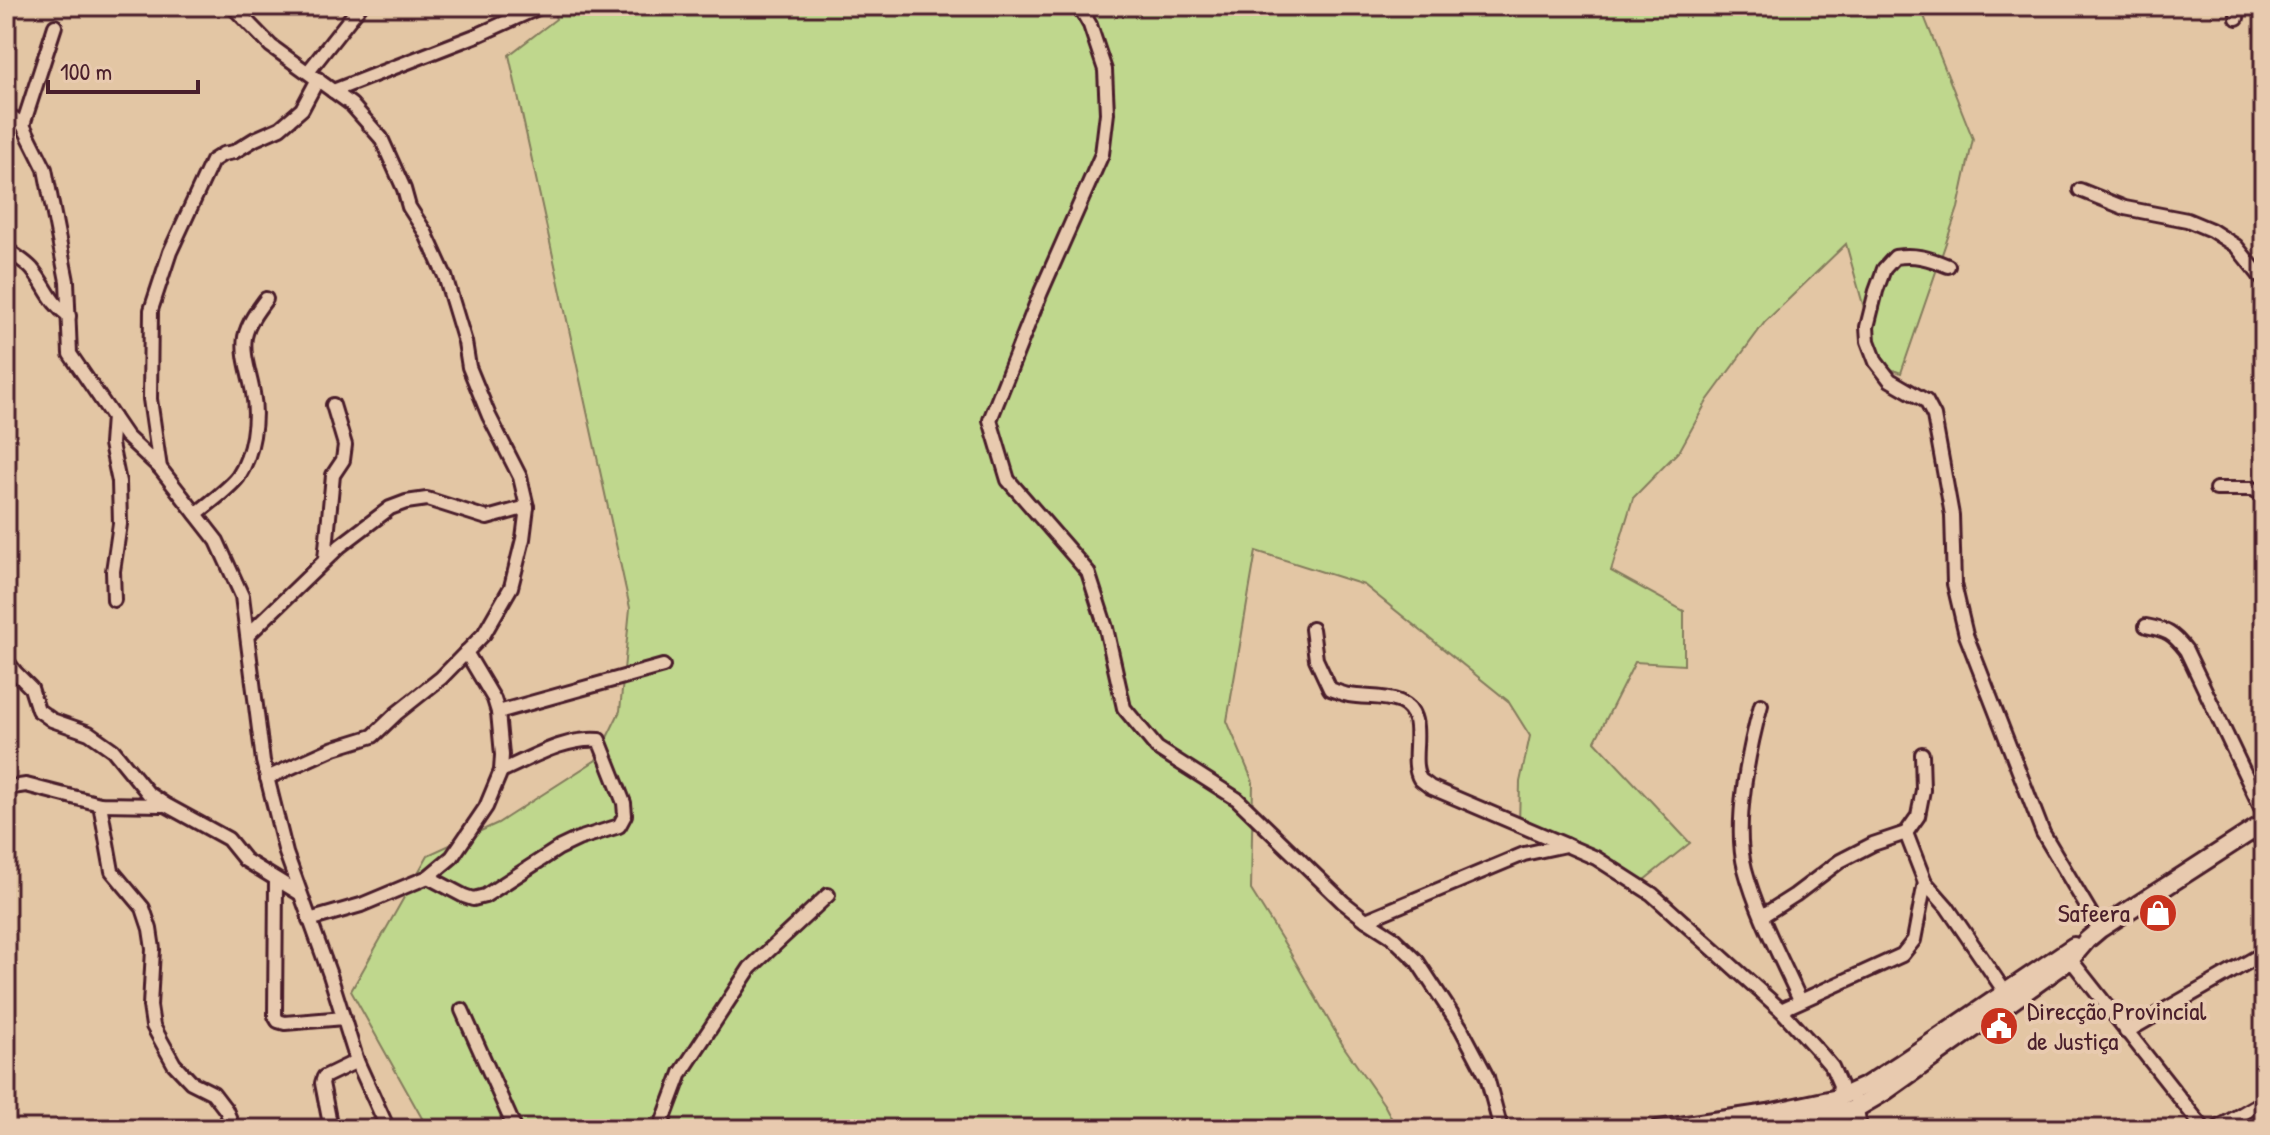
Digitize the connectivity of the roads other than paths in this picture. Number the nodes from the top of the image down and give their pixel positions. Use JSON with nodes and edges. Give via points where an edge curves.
{"nodes":[{"id":1,"x":232,"y":6,"type":"edge"},
{"id":2,"x":360,"y":6,"type":"edge"},
{"id":3,"x":542,"y":6,"type":"edge"},
{"id":4,"x":1079,"y":6,"type":"edge"},
{"id":5,"x":55,"y":26,"type":"dead end"},
{"id":6,"x":313,"y":76,"type":"junction"},
{"id":7,"x":333,"y":91,"type":"junction"},
{"id":8,"x":6,"y":113,"type":"edge"},
{"id":9,"x":23,"y":125,"type":"junction"},
{"id":10,"x":2080,"y":190,"type":"dead end"},
{"id":11,"x":6,"y":248,"type":"edge"},
{"id":12,"x":1948,"y":266,"type":"dead end"},
{"id":13,"x":2264,"y":281,"type":"edge"},
{"id":14,"x":266,"y":299,"type":"dead end"},
{"id":15,"x":69,"y":316,"type":"junction"},
{"id":16,"x":333,"y":405,"type":"dead end"},
{"id":17,"x":113,"y":417,"type":"junction"},
{"id":18,"x":160,"y":468,"type":"junction"},
{"id":19,"x":2216,"y":489,"type":"dead end"},
{"id":20,"x":2264,"y":495,"type":"edge"},
{"id":21,"x":527,"y":507,"type":"junction"},
{"id":22,"x":196,"y":514,"type":"junction"},
{"id":23,"x":325,"y":559,"type":"junction"},
{"id":24,"x":114,"y":600,"type":"dead end"},
{"id":25,"x":2146,"y":626,"type":"dead end"},
{"id":26,"x":1312,"y":629,"type":"dead end"},
{"id":27,"x":248,"y":635,"type":"junction"},
{"id":28,"x":466,"y":652,"type":"junction"},
{"id":29,"x":6,"y":660,"type":"edge"},
{"id":30,"x":663,"y":666,"type":"dead end"},
{"id":31,"x":1761,"y":705,"type":"dead end"},
{"id":32,"x":498,"y":712,"type":"junction"},
{"id":33,"x":1922,"y":754,"type":"dead end"},
{"id":34,"x":501,"y":771,"type":"junction"},
{"id":35,"x":267,"y":778,"type":"junction"},
{"id":36,"x":6,"y":788,"type":"edge"},
{"id":37,"x":100,"y":804,"type":"junction"},
{"id":38,"x":166,"y":805,"type":"junction"},
{"id":39,"x":2264,"y":814,"type":"edge"},
{"id":40,"x":2264,"y":823,"type":"edge"},
{"id":41,"x":1906,"y":833,"type":"junction"},
{"id":42,"x":1566,"y":845,"type":"junction"},
{"id":43,"x":428,"y":877,"type":"junction"},
{"id":44,"x":276,"y":881,"type":"junction"},
{"id":45,"x":1925,"y":882,"type":"junction"},
{"id":46,"x":299,"y":893,"type":"junction"},
{"id":47,"x":828,"y":895,"type":"dead end"},
{"id":48,"x":1762,"y":916,"type":"junction"},
{"id":49,"x":309,"y":920,"type":"junction"},
{"id":50,"x":1366,"y":920,"type":"junction"},
{"id":51,"x":2093,"y":934,"type":"junction"},
{"id":52,"x":2264,"y":953,"type":"edge"},
{"id":53,"x":2067,"y":955,"type":"junction"},
{"id":54,"x":2005,"y":992,"type":"junction"},
{"id":55,"x":1800,"y":1000,"type":"junction"},
{"id":56,"x":462,"y":1010,"type":"dead end"},
{"id":57,"x":1781,"y":1010,"type":"junction"},
{"id":58,"x":344,"y":1018,"type":"junction"},
{"id":59,"x":2126,"y":1032,"type":"junction"},
{"id":60,"x":357,"y":1061,"type":"junction"},
{"id":61,"x":2264,"y":1101,"type":"edge"},
{"id":62,"x":1846,"y":1104,"type":"edge"},
{"id":63,"x":1729,"y":1124,"type":"edge"},
{"id":64,"x":1701,"y":1126,"type":"edge"},
{"id":65,"x":234,"y":1129,"type":"edge"},
{"id":66,"x":331,"y":1129,"type":"edge"},
{"id":67,"x":388,"y":1129,"type":"edge"},
{"id":68,"x":515,"y":1129,"type":"edge"},
{"id":69,"x":660,"y":1129,"type":"edge"},
{"id":70,"x":1501,"y":1129,"type":"edge"},
{"id":71,"x":1659,"y":1129,"type":"edge"},
{"id":72,"x":1757,"y":1129,"type":"edge"},
{"id":73,"x":1860,"y":1129,"type":"edge"},
{"id":74,"x":2204,"y":1129,"type":"edge"},
{"id":75,"x":2216,"y":1129,"type":"edge"}],
"edges":[{"from":1,"to":6,"type":"street","via":[[271,46]]},
{"from":2,"to":6,"type":"street"},
{"from":3,"to":7,"type":"street"},
{"from":4,"to":50,"type":"street","via":[[1105,70],[1102,154],[990,420],[1008,480],[1088,572],[1124,708],[1157,748],[1237,799]]},
{"from":5,"to":9,"type":"street"},
{"from":6,"to":7,"type":"street"},
{"from":6,"to":18,"type":"street","via":[[302,109],[280,128],[212,161],[170,252],[151,310],[150,399]]},
{"from":7,"to":21,"type":"street","via":[[381,138],[425,232],[445,276],[469,367],[520,477]]},
{"from":8,"to":9,"type":"street"},
{"from":9,"to":15,"type":"street","via":[[45,169]]},
{"from":10,"to":13,"type":"street","via":[[2125,208],[2211,230],[2236,246]]},
{"from":11,"to":15,"type":"street","via":[[26,262],[54,305]]},
{"from":12,"to":51,"type":"street","via":[[1912,255],[1895,257],[1876,291],[1868,341],[1890,380],[1926,401],[1934,416],[1952,515],[1954,584],[1966,635],[2043,833]]},
{"from":14,"to":22,"type":"street","via":[[245,338],[255,424],[249,450],[237,478]]},
{"from":15,"to":17,"type":"street","via":[[70,354]]},
{"from":16,"to":23,"type":"street","via":[[345,445],[333,475]]},
{"from":17,"to":18,"type":"street"},
{"from":17,"to":24,"type":"street","via":[[120,524]]},
{"from":18,"to":22,"type":"street"},
{"from":19,"to":20,"type":"street","via":[[2253,489]]},
{"from":21,"to":23,"type":"street","via":[[487,518],[427,499],[406,502],[375,518]]},
{"from":21,"to":28,"type":"street","via":[[511,587],[484,634]]},
{"from":22,"to":27,"type":"street","via":[[217,541],[242,596]]},
{"from":23,"to":27,"type":"street"},
{"from":25,"to":39,"type":"street","via":[[2175,635],[2186,650]]},
{"from":26,"to":42,"type":"street","via":[[1316,659],[1330,689],[1402,703],[1412,712],[1420,779]]},
{"from":27,"to":35,"type":"street"},
{"from":28,"to":32,"type":"street"},
{"from":28,"to":35,"type":"street","via":[[373,736]]},
{"from":29,"to":38,"type":"street","via":[[31,688],[38,710],[113,750],[148,793]]},
{"from":30,"to":32,"type":"street"},
{"from":31,"to":48,"type":"street","via":[[1748,751],[1740,829],[1744,868]]},
{"from":32,"to":34,"type":"street"},
{"from":33,"to":41,"type":"street","via":[[1918,816]]},
{"from":34,"to":43,"type":"street","via":[[486,807],[452,857]]},
{"from":34,"to":43,"type":"street","via":[[555,747],[599,740],[625,815],[619,826],[559,848],[485,896],[473,899]]},
{"from":35,"to":46,"type":"street"},
{"from":36,"to":37,"type":"street","via":[[26,785]]},
{"from":37,"to":38,"type":"street"},
{"from":37,"to":65,"type":"street","via":[[112,871],[143,908],[150,929],[153,1026],[174,1064],[191,1082],[213,1093]]},
{"from":38,"to":44,"type":"street","via":[[228,839],[245,860]]},
{"from":40,"to":51,"type":"main road"},
{"from":41,"to":45,"type":"street"},
{"from":41,"to":48,"type":"street","via":[[1840,861]]},
{"from":42,"to":50,"type":"street","via":[[1524,854]]},
{"from":42,"to":57,"type":"street","via":[[1652,894]]},
{"from":43,"to":49,"type":"street"},
{"from":44,"to":46,"type":"street"},
{"from":44,"to":58,"type":"street","via":[[275,1016],[285,1023]]},
{"from":45,"to":54,"type":"street"},
{"from":45,"to":55,"type":"street","via":[[1914,940],[1902,955]]},
{"from":46,"to":49,"type":"street"},
{"from":47,"to":69,"type":"street","via":[[750,968],[681,1073]]},
{"from":48,"to":55,"type":"street"},
{"from":49,"to":58,"type":"street"},
{"from":50,"to":70,"type":"street","via":[[1391,936],[1429,978],[1487,1077]]},
{"from":51,"to":53,"type":"main road"},
{"from":52,"to":59,"type":"street"},
{"from":53,"to":54,"type":"main road"},
{"from":53,"to":59,"type":"street"},
{"from":53,"to":62,"type":"main road","via":[[1886,1091]]},
{"from":54,"to":62,"type":"main road"},
{"from":55,"to":57,"type":"street"},
{"from":56,"to":68,"type":"street"},
{"from":57,"to":62,"type":"street","via":[[1832,1067]]},
{"from":58,"to":60,"type":"street"},
{"from":59,"to":74,"type":"street"},
{"from":60,"to":66,"type":"street","via":[[324,1077]]},
{"from":60,"to":67,"type":"street"},
{"from":61,"to":75,"type":"street"},
{"from":62,"to":63,"type":"main road"},
{"from":62,"to":72,"type":"main road"},
{"from":62,"to":73,"type":"street"},
{"from":63,"to":64,"type":"main road"},
{"from":64,"to":71,"type":"main road"}]}
